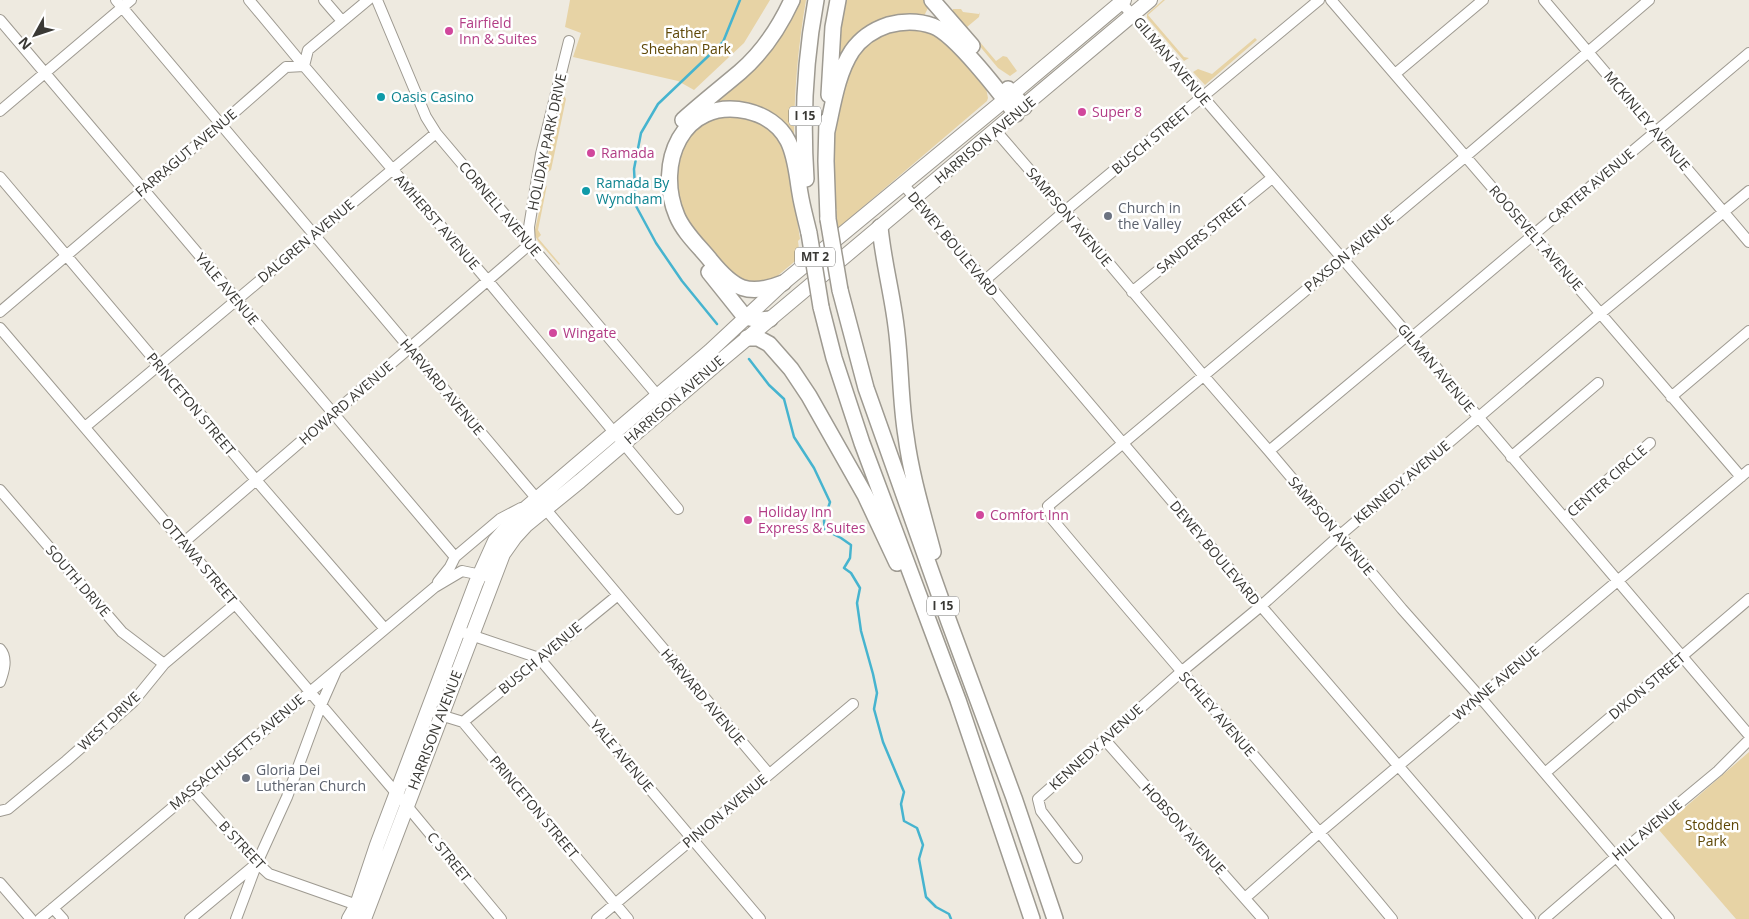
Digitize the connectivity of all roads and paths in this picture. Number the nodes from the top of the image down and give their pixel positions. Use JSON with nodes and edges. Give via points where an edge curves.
{"nodes":[{"id":1,"x":131,"y":0,"type":"edge"},
{"id":2,"x":250,"y":0,"type":"edge"},
{"id":3,"x":324,"y":0,"type":"edge"},
{"id":4,"x":368,"y":0,"type":"edge"},
{"id":5,"x":377,"y":0,"type":"edge"},
{"id":6,"x":792,"y":0,"type":"edge"},
{"id":7,"x":816,"y":0,"type":"edge"},
{"id":8,"x":838,"y":0,"type":"edge"},
{"id":9,"x":932,"y":0,"type":"edge"},
{"id":10,"x":1150,"y":0,"type":"edge"},
{"id":11,"x":1318,"y":0,"type":"edge"},
{"id":12,"x":1331,"y":0,"type":"edge"},
{"id":13,"x":1483,"y":0,"type":"edge"},
{"id":14,"x":1544,"y":0,"type":"edge"},
{"id":15,"x":1649,"y":0,"type":"edge"},
{"id":16,"x":1122,"y":1,"type":"edge"},
{"id":17,"x":119,"y":4,"type":"edge"},
{"id":18,"x":1132,"y":15,"type":"junction"},
{"id":19,"x":0,"y":20,"type":"edge"},
{"id":20,"x":342,"y":21,"type":"junction"},
{"id":21,"x":569,"y":41,"type":"dead end"},
{"id":22,"x":1588,"y":52,"type":"junction"},
{"id":23,"x":1749,"y":53,"type":"edge"},
{"id":24,"x":304,"y":66,"type":"junction"},
{"id":25,"x":45,"y":73,"type":"junction"},
{"id":26,"x":1395,"y":74,"type":"junction"},
{"id":27,"x":1009,"y":97,"type":"junction"},
{"id":28,"x":1202,"y":97,"type":"junction"},
{"id":29,"x":0,"y":111,"type":"edge"},
{"id":30,"x":1020,"y":111,"type":"junction"},
{"id":31,"x":221,"y":124,"type":"junction"},
{"id":32,"x":827,"y":130,"type":"junction"},
{"id":33,"x":996,"y":131,"type":"junction"},
{"id":34,"x":1656,"y":132,"type":"junction"},
{"id":35,"x":436,"y":133,"type":"junction"},
{"id":36,"x":1465,"y":157,"type":"junction"},
{"id":37,"x":392,"y":169,"type":"junction"},
{"id":38,"x":0,"y":177,"type":"edge"},
{"id":39,"x":1272,"y":178,"type":"junction"},
{"id":40,"x":903,"y":184,"type":"junction"},
{"id":41,"x":144,"y":189,"type":"junction"},
{"id":42,"x":1749,"y":191,"type":"edge"},
{"id":43,"x":915,"y":198,"type":"junction"},
{"id":44,"x":1066,"y":211,"type":"junction"},
{"id":45,"x":1724,"y":212,"type":"junction"},
{"id":46,"x":880,"y":227,"type":"junction"},
{"id":47,"x":809,"y":233,"type":"junction"},
{"id":48,"x":1533,"y":234,"type":"junction"},
{"id":49,"x":314,"y":235,"type":"junction"},
{"id":50,"x":1749,"y":242,"type":"edge"},
{"id":51,"x":530,"y":244,"type":"junction"},
{"id":52,"x":66,"y":255,"type":"junction"},
{"id":53,"x":1342,"y":259,"type":"junction"},
{"id":54,"x":488,"y":281,"type":"junction"},
{"id":55,"x":984,"y":281,"type":"junction"},
{"id":56,"x":783,"y":283,"type":"junction"},
{"id":57,"x":1132,"y":292,"type":"junction"},
{"id":58,"x":237,"y":300,"type":"junction"},
{"id":59,"x":0,"y":312,"type":"edge"},
{"id":60,"x":1601,"y":314,"type":"junction"},
{"id":61,"x":745,"y":317,"type":"junction"},
{"id":62,"x":770,"y":319,"type":"junction"},
{"id":63,"x":0,"y":328,"type":"edge"},
{"id":64,"x":1749,"y":331,"type":"edge"},
{"id":65,"x":1410,"y":337,"type":"junction"},
{"id":66,"x":747,"y":338,"type":"junction"},
{"id":67,"x":410,"y":348,"type":"junction"},
{"id":68,"x":159,"y":365,"type":"junction"},
{"id":69,"x":1202,"y":375,"type":"junction"},
{"id":70,"x":1598,"y":383,"type":"dead end"},
{"id":71,"x":658,"y":396,"type":"junction"},
{"id":72,"x":1671,"y":397,"type":"junction"},
{"id":73,"x":333,"y":414,"type":"junction"},
{"id":74,"x":1478,"y":418,"type":"junction"},
{"id":75,"x":85,"y":427,"type":"junction"},
{"id":76,"x":619,"y":439,"type":"junction"},
{"id":77,"x":1122,"y":443,"type":"junction"},
{"id":78,"x":1650,"y":443,"type":"dead end"},
{"id":79,"x":1269,"y":451,"type":"junction"},
{"id":80,"x":1511,"y":457,"type":"junction"},
{"id":81,"x":1745,"y":473,"type":"edge"},
{"id":82,"x":256,"y":480,"type":"junction"},
{"id":83,"x":0,"y":490,"type":"edge"},
{"id":84,"x":541,"y":504,"type":"junction"},
{"id":85,"x":1048,"y":506,"type":"joint"},
{"id":86,"x":678,"y":509,"type":"dead end"},
{"id":87,"x":1564,"y":518,"type":"junction"},
{"id":88,"x":1339,"y":536,"type":"junction"},
{"id":89,"x":183,"y":543,"type":"junction"},
{"id":90,"x":455,"y":557,"type":"junction"},
{"id":91,"x":480,"y":574,"type":"junction"},
{"id":92,"x":494,"y":578,"type":"junction"},
{"id":93,"x":1618,"y":581,"type":"junction"},
{"id":94,"x":435,"y":587,"type":"junction"},
{"id":95,"x":618,"y":595,"type":"junction"},
{"id":96,"x":1749,"y":599,"type":"edge"},
{"id":97,"x":235,"y":604,"type":"junction"},
{"id":98,"x":1261,"y":606,"type":"junction"},
{"id":99,"x":949,"y":622,"type":"junction"},
{"id":100,"x":384,"y":629,"type":"junction"},
{"id":101,"x":465,"y":633,"type":"junction"},
{"id":102,"x":0,"y":649,"type":"edge"},
{"id":103,"x":1681,"y":657,"type":"junction"},
{"id":104,"x":539,"y":658,"type":"junction"},
{"id":105,"x":164,"y":664,"type":"junction"},
{"id":106,"x":337,"y":668,"type":"junction"},
{"id":107,"x":1181,"y":672,"type":"junction"},
{"id":108,"x":0,"y":682,"type":"edge"},
{"id":109,"x":309,"y":692,"type":"junction"},
{"id":110,"x":1480,"y":696,"type":"junction"},
{"id":111,"x":958,"y":700,"type":"junction"},
{"id":112,"x":853,"y":704,"type":"dead end"},
{"id":113,"x":321,"y":706,"type":"junction"},
{"id":114,"x":435,"y":713,"type":"junction"},
{"id":115,"x":463,"y":722,"type":"junction"},
{"id":116,"x":1749,"y":735,"type":"edge"},
{"id":117,"x":1105,"y":740,"type":"junction"},
{"id":118,"x":1749,"y":740,"type":"edge"},
{"id":119,"x":1399,"y":766,"type":"junction"},
{"id":120,"x":1545,"y":773,"type":"junction"},
{"id":121,"x":769,"y":774,"type":"junction"},
{"id":122,"x":192,"y":790,"type":"junction"},
{"id":123,"x":397,"y":794,"type":"junction"},
{"id":124,"x":407,"y":805,"type":"junction"},
{"id":125,"x":0,"y":811,"type":"edge"},
{"id":126,"x":1320,"y":832,"type":"junction"},
{"id":127,"x":692,"y":839,"type":"junction"},
{"id":128,"x":1616,"y":857,"type":"junction"},
{"id":129,"x":1076,"y":858,"type":"dead end"},
{"id":130,"x":257,"y":863,"type":"junction"},
{"id":131,"x":0,"y":883,"type":"edge"},
{"id":132,"x":1245,"y":898,"type":"junction"},
{"id":133,"x":615,"y":904,"type":"junction"},
{"id":134,"x":357,"y":905,"type":"junction"},
{"id":135,"x":53,"y":908,"type":"junction"},
{"id":136,"x":31,"y":919,"type":"edge"},
{"id":137,"x":40,"y":919,"type":"edge"},
{"id":138,"x":63,"y":919,"type":"edge"},
{"id":139,"x":190,"y":919,"type":"edge"},
{"id":140,"x":236,"y":919,"type":"edge"},
{"id":141,"x":349,"y":919,"type":"edge"},
{"id":142,"x":364,"y":919,"type":"edge"},
{"id":143,"x":501,"y":919,"type":"edge"},
{"id":144,"x":597,"y":919,"type":"edge"},
{"id":145,"x":628,"y":919,"type":"edge"},
{"id":146,"x":760,"y":919,"type":"edge"},
{"id":147,"x":1032,"y":919,"type":"edge"},
{"id":148,"x":1055,"y":919,"type":"edge"},
{"id":149,"x":1263,"y":919,"type":"edge"},
{"id":150,"x":1392,"y":919,"type":"edge"},
{"id":151,"x":1530,"y":919,"type":"edge"},
{"id":152,"x":1544,"y":919,"type":"edge"},
{"id":153,"x":1669,"y":919,"type":"edge"}],
"edges":[{"from":1,"to":17,"type":"street"},
{"from":2,"to":24,"type":"street","name":"AMHERST AVENUE"},
{"from":3,"to":20,"type":"street"},
{"from":4,"to":20,"type":"street"},
{"from":5,"to":35,"type":"street","name":"CORNELL AVENUE","via":[[426,117]]},
{"from":6,"to":61,"type":"highway","via":[[769,39],[741,72],[675,129],[664,148],[660,164],[662,195],[670,220]]},
{"from":7,"to":47,"type":"highway","number":"I 15","via":[[804,130]]},
{"from":8,"to":32,"type":"highway","number":"I 15","via":[[833,27]]},
{"from":9,"to":27,"type":"highway"},
{"from":10,"to":18,"type":"main road","name":"HARRISON AVENUE"},
{"from":11,"to":28,"type":"street","name":"BUSCH STREET"},
{"from":12,"to":26,"type":"street","name":"ROOSEVELT AVENUE"},
{"from":13,"to":26,"type":"street"},
{"from":14,"to":22,"type":"street","name":"MCKINLEY AVENUE"},
{"from":15,"to":22,"type":"street","name":"PAXSON AVENUE"},
{"from":16,"to":18,"type":"street","name":"GILMAN AVENUE"},
{"from":16,"to":27,"type":"main road","name":"HARRISON AVENUE","number":"MT 2"},
{"from":17,"to":25,"type":"street"},
{"from":17,"to":31,"type":"street","name":"HARVARD AVENUE"},
{"from":18,"to":28,"type":"street","name":"GILMAN AVENUE"},
{"from":18,"to":30,"type":"main road","name":"HARRISON AVENUE"},
{"from":19,"to":25,"type":"street","name":"YALE AVENUE"},
{"from":20,"to":24,"type":"street","via":[[308,50]]},
{"from":21,"to":51,"type":"street","name":"HOLIDAY PARK DRIVE","via":[[541,154],[528,227]]},
{"from":22,"to":34,"type":"street","name":"MCKINLEY AVENUE"},
{"from":22,"to":36,"type":"street","name":"PAXSON AVENUE"},
{"from":23,"to":34,"type":"street","name":"CARTER AVENUE"},
{"from":24,"to":31,"type":"street","name":"FARRAGUT AVENUE","via":[[286,67]]},
{"from":24,"to":37,"type":"street","name":"AMHERST AVENUE"},
{"from":25,"to":29,"type":"street"},
{"from":25,"to":41,"type":"street","name":"YALE AVENUE"},
{"from":26,"to":36,"type":"street","name":"ROOSEVELT AVENUE"},
{"from":27,"to":30,"type":"highway"},
{"from":27,"to":32,"type":"highway","via":[[935,26],[902,22],[872,32],[852,52],[843,70]]},
{"from":27,"to":40,"type":"main road","name":"HARRISON AVENUE","number":"MT 2"},
{"from":28,"to":39,"type":"street","name":"GILMAN AVENUE"},
{"from":28,"to":44,"type":"street","name":"BUSCH STREET"},
{"from":30,"to":33,"type":"main road","name":"HARRISON AVENUE"},
{"from":31,"to":41,"type":"street","name":"FARRAGUT AVENUE"},
{"from":31,"to":49,"type":"street","name":"HARVARD AVENUE"},
{"from":32,"to":99,"type":"highway","number":"I 15","bridge":true,"via":[[828,219],[840,290],[866,388]]},
{"from":33,"to":43,"type":"main road","name":"HARRISON AVENUE"},
{"from":33,"to":44,"type":"street","name":"SAMPSON AVENUE"},
{"from":34,"to":45,"type":"street","name":"MCKINLEY AVENUE"},
{"from":34,"to":48,"type":"street","name":"CARTER AVENUE"},
{"from":35,"to":37,"type":"street","name":"DALGREN AVENUE"},
{"from":35,"to":51,"type":"street","name":"CORNELL AVENUE"},
{"from":36,"to":48,"type":"street","name":"ROOSEVELT AVENUE"},
{"from":36,"to":53,"type":"street","name":"PAXSON AVENUE"},
{"from":37,"to":49,"type":"street","name":"DALGREN AVENUE"},
{"from":37,"to":54,"type":"street","name":"AMHERST AVENUE"},
{"from":38,"to":52,"type":"street","name":"PRINCETON STREET"},
{"from":39,"to":53,"type":"street","name":"GILMAN AVENUE"},
{"from":39,"to":57,"type":"street","name":"SANDERS STREET"},
{"from":40,"to":43,"type":"street","name":"DEWEY BOULEVARD"},
{"from":40,"to":56,"type":"main road","name":"HARRISON AVENUE","number":"MT 2"},
{"from":41,"to":52,"type":"street","name":"FARRAGUT AVENUE"},
{"from":41,"to":58,"type":"street","name":"YALE AVENUE"},
{"from":42,"to":45,"type":"street","name":"KENNEDY AVENUE"},
{"from":43,"to":46,"type":"main road","name":"HARRISON AVENUE"},
{"from":43,"to":55,"type":"street","name":"DEWEY BOULEVARD"},
{"from":44,"to":55,"type":"street","name":"BUSCH STREET"},
{"from":44,"to":57,"type":"street","name":"SAMPSON AVENUE"},
{"from":45,"to":50,"type":"street","name":"MCKINLEY AVENUE"},
{"from":45,"to":60,"type":"street","name":"KENNEDY AVENUE"},
{"from":46,"to":62,"type":"main road","name":"HARRISON AVENUE"},
{"from":46,"to":99,"type":"highway","via":[[897,330],[906,437]]},
{"from":47,"to":56,"type":"highway","via":[[788,141],[774,123],[758,114],[730,108],[698,119],[682,133],[672,153],[668,174],[674,207],[683,227],[722,274],[737,285],[750,290],[766,290]]},
{"from":47,"to":111,"type":"highway","number":"I 15","bridge":true,"via":[[821,307],[834,358],[862,443]]},
{"from":48,"to":60,"type":"street","name":"ROOSEVELT AVENUE"},
{"from":48,"to":65,"type":"street","name":"CARTER AVENUE"},
{"from":49,"to":58,"type":"street","name":"DALGREN AVENUE"},
{"from":49,"to":67,"type":"street","name":"HARVARD AVENUE"},
{"from":51,"to":54,"type":"street","name":"HOWARD AVENUE"},
{"from":51,"to":71,"type":"street","name":"CORNELL AVENUE"},
{"from":52,"to":59,"type":"street","name":"FARRAGUT AVENUE"},
{"from":52,"to":68,"type":"street","name":"PRINCETON STREET"},
{"from":53,"to":65,"type":"street","name":"GILMAN AVENUE"},
{"from":53,"to":69,"type":"street","name":"PAXSON AVENUE"},
{"from":54,"to":67,"type":"street","name":"HOWARD AVENUE"},
{"from":54,"to":76,"type":"street","name":"AMHERST AVENUE"},
{"from":55,"to":77,"type":"street","name":"DEWEY BOULEVARD"},
{"from":56,"to":61,"type":"main road","name":"HARRISON AVENUE","number":"MT 2"},
{"from":57,"to":69,"type":"street","name":"SAMPSON AVENUE"},
{"from":58,"to":68,"type":"street","name":"DALGREN AVENUE"},
{"from":58,"to":73,"type":"street","name":"YALE AVENUE"},
{"from":60,"to":72,"type":"street","name":"ROOSEVELT AVENUE"},
{"from":60,"to":74,"type":"street","name":"KENNEDY AVENUE"},
{"from":61,"to":62,"type":"highway"},
{"from":61,"to":71,"type":"main road","name":"HARRISON AVENUE"},
{"from":62,"to":66,"type":"main road","name":"HARRISON AVENUE"},
{"from":63,"to":75,"type":"street","name":"OTTAWA STREET"},
{"from":64,"to":72,"type":"street"},
{"from":65,"to":74,"type":"street","name":"GILMAN AVENUE"},
{"from":65,"to":79,"type":"street","name":"CARTER AVENUE"},
{"from":66,"to":76,"type":"main road","name":"HARRISON AVENUE"},
{"from":66,"to":111,"type":"highway","via":[[764,340],[810,396],[897,563]]},
{"from":67,"to":73,"type":"street","name":"HOWARD AVENUE"},
{"from":67,"to":84,"type":"street","name":"HARVARD AVENUE"},
{"from":68,"to":75,"type":"street","name":"DALGREN AVENUE"},
{"from":68,"to":82,"type":"street","name":"PRINCETON STREET"},
{"from":69,"to":77,"type":"street","name":"PAXSON AVENUE"},
{"from":69,"to":79,"type":"street","name":"SAMPSON AVENUE"},
{"from":70,"to":80,"type":"street"},
{"from":71,"to":76,"type":"main road","name":"HARRISON AVENUE"},
{"from":72,"to":81,"type":"street","name":"ROOSEVELT AVENUE"},
{"from":73,"to":82,"type":"street","name":"HOWARD AVENUE"},
{"from":73,"to":90,"type":"street","name":"YALE AVENUE"},
{"from":74,"to":80,"type":"street","name":"GILMAN AVENUE"},
{"from":74,"to":88,"type":"street","name":"KENNEDY AVENUE"},
{"from":75,"to":89,"type":"street","name":"OTTAWA STREET"},
{"from":76,"to":84,"type":"main road","name":"HARRISON AVENUE"},
{"from":76,"to":86,"type":"street","name":"AMHERST AVENUE"},
{"from":77,"to":85,"type":"street","name":"PAXSON AVENUE"},
{"from":77,"to":98,"type":"street","name":"DEWEY BOULEVARD"},
{"from":78,"to":87,"type":"street","name":"CENTER CIRCLE"},
{"from":79,"to":88,"type":"street","name":"SAMPSON AVENUE"},
{"from":80,"to":87,"type":"street","name":"GILMAN AVENUE"},
{"from":81,"to":93,"type":"street","name":"WYNNE AVENUE"},
{"from":82,"to":89,"type":"street","name":"HOWARD AVENUE"},
{"from":82,"to":100,"type":"street","name":"PRINCETON STREET"},
{"from":83,"to":105,"type":"street","name":"SOUTH DRIVE","via":[[122,632]]},
{"from":84,"to":90,"type":"street","name":"MASSACHUSETTS AVENUE","via":[[500,519]]},
{"from":84,"to":91,"type":"main road","name":"HARRISON AVENUE","via":[[506,527],[495,541]]},
{"from":84,"to":92,"type":"main road","name":"HARRISON AVENUE","via":[[505,549]]},
{"from":84,"to":95,"type":"street","name":"HARVARD AVENUE"},
{"from":85,"to":107,"type":"street","name":"SCHLEY AVENUE","via":[[1053,520]]},
{"from":87,"to":93,"type":"street","name":"GILMAN AVENUE"},
{"from":88,"to":98,"type":"street","name":"KENNEDY AVENUE"},
{"from":88,"to":110,"type":"street","name":"SAMPSON AVENUE"},
{"from":89,"to":97,"type":"street","name":"OTTAWA STREET"},
{"from":90,"to":94,"type":"street","name":"MASSACHUSETTS AVENUE"},
{"from":91,"to":92,"type":"street","name":"MASSACHUSETTS AVENUE"},
{"from":91,"to":94,"type":"street","name":"MASSACHUSETTS AVENUE","via":[[462,571]]},
{"from":91,"to":101,"type":"main road","name":"HARRISON AVENUE"},
{"from":92,"to":101,"type":"main road","name":"HARRISON AVENUE"},
{"from":93,"to":103,"type":"street","name":"GILMAN AVENUE"},
{"from":93,"to":110,"type":"street","name":"WYNNE AVENUE"},
{"from":94,"to":100,"type":"street","name":"MASSACHUSETTS AVENUE"},
{"from":95,"to":104,"type":"street","name":"BUSCH AVENUE"},
{"from":95,"to":121,"type":"street","name":"HARVARD AVENUE"},
{"from":96,"to":103,"type":"street","name":"DIXON STREET"},
{"from":97,"to":105,"type":"street","name":"WEST DRIVE"},
{"from":97,"to":109,"type":"street","name":"OTTAWA STREET"},
{"from":98,"to":107,"type":"street","name":"KENNEDY AVENUE"},
{"from":98,"to":119,"type":"street","name":"DEWEY BOULEVARD"},
{"from":99,"to":148,"type":"highway","number":"I 15"},
{"from":100,"to":106,"type":"street","name":"MASSACHUSETTS AVENUE"},
{"from":101,"to":104,"type":"street"},
{"from":101,"to":114,"type":"main road","name":"HARRISON AVENUE"},
{"from":102,"to":108,"type":"street","via":[[5,668]]},
{"from":103,"to":116,"type":"street","name":"GILMAN AVENUE"},
{"from":103,"to":120,"type":"street","name":"DIXON STREET"},
{"from":104,"to":115,"type":"street","name":"BUSCH AVENUE"},
{"from":104,"to":127,"type":"street","name":"YALE AVENUE"},
{"from":105,"to":125,"type":"street","name":"WEST DRIVE","via":[[133,702],[23,797]]},
{"from":106,"to":109,"type":"street","name":"MASSACHUSETTS AVENUE"},
{"from":106,"to":113,"type":"street"},
{"from":107,"to":117,"type":"street","name":"KENNEDY AVENUE"},
{"from":107,"to":126,"type":"street","name":"SCHLEY AVENUE"},
{"from":109,"to":113,"type":"street","name":"OTTAWA STREET"},
{"from":109,"to":122,"type":"street","name":"MASSACHUSETTS AVENUE"},
{"from":110,"to":119,"type":"street","name":"WYNNE AVENUE"},
{"from":110,"to":120,"type":"street","name":"SAMPSON AVENUE"},
{"from":111,"to":147,"type":"highway","number":"I 15"},
{"from":112,"to":121,"type":"street","name":"PINION AVENUE"},
{"from":113,"to":123,"type":"street","name":"OTTAWA STREET"},
{"from":113,"to":130,"type":"street","via":[[287,797]]},
{"from":114,"to":115,"type":"street"},
{"from":114,"to":123,"type":"main road","name":"HARRISON AVENUE"},
{"from":114,"to":124,"type":"main road","name":"HARRISON AVENUE"},
{"from":115,"to":133,"type":"street","name":"PRINCETON STREET"},
{"from":117,"to":129,"type":"street","name":"KENNEDY AVENUE","via":[[1038,799],[1041,811]]},
{"from":117,"to":132,"type":"street","name":"HOBSON AVENUE"},
{"from":118,"to":128,"type":"street","name":"HILL AVENUE","via":[[1718,772]]},
{"from":119,"to":126,"type":"street","name":"WYNNE AVENUE"},
{"from":119,"to":151,"type":"street","name":"DEWEY BOULEVARD"},
{"from":120,"to":128,"type":"street","name":"SAMPSON AVENUE"},
{"from":121,"to":127,"type":"street","name":"PINION AVENUE"},
{"from":122,"to":130,"type":"street","name":"B STREET"},
{"from":122,"to":135,"type":"street","name":"MASSACHUSETTS AVENUE"},
{"from":123,"to":124,"type":"street","name":"C STREET"},
{"from":123,"to":134,"type":"main road","name":"HARRISON AVENUE"},
{"from":124,"to":142,"type":"main road","name":"HARRISON AVENUE"},
{"from":124,"to":143,"type":"street","name":"C STREET"},
{"from":126,"to":132,"type":"street","name":"WYNNE AVENUE"},
{"from":126,"to":150,"type":"street","name":"SCHLEY AVENUE"},
{"from":127,"to":133,"type":"street","name":"PINION AVENUE"},
{"from":127,"to":146,"type":"street","name":"YALE AVENUE"},
{"from":128,"to":152,"type":"street","name":"HILL AVENUE"},
{"from":128,"to":153,"type":"street","name":"SAMPSON AVENUE"},
{"from":130,"to":134,"type":"street","name":"B STREET","via":[[269,874]]},
{"from":130,"to":139,"type":"street"},
{"from":130,"to":140,"type":"street"},
{"from":131,"to":136,"type":"street"},
{"from":132,"to":149,"type":"street","name":"HOBSON AVENUE"},
{"from":133,"to":144,"type":"street","name":"PINION AVENUE"},
{"from":133,"to":145,"type":"street","name":"PRINCETON STREET"},
{"from":134,"to":141,"type":"main road","name":"HARRISON AVENUE"},
{"from":135,"to":137,"type":"street","name":"MASSACHUSETTS AVENUE"},
{"from":135,"to":138,"type":"street"}]}
